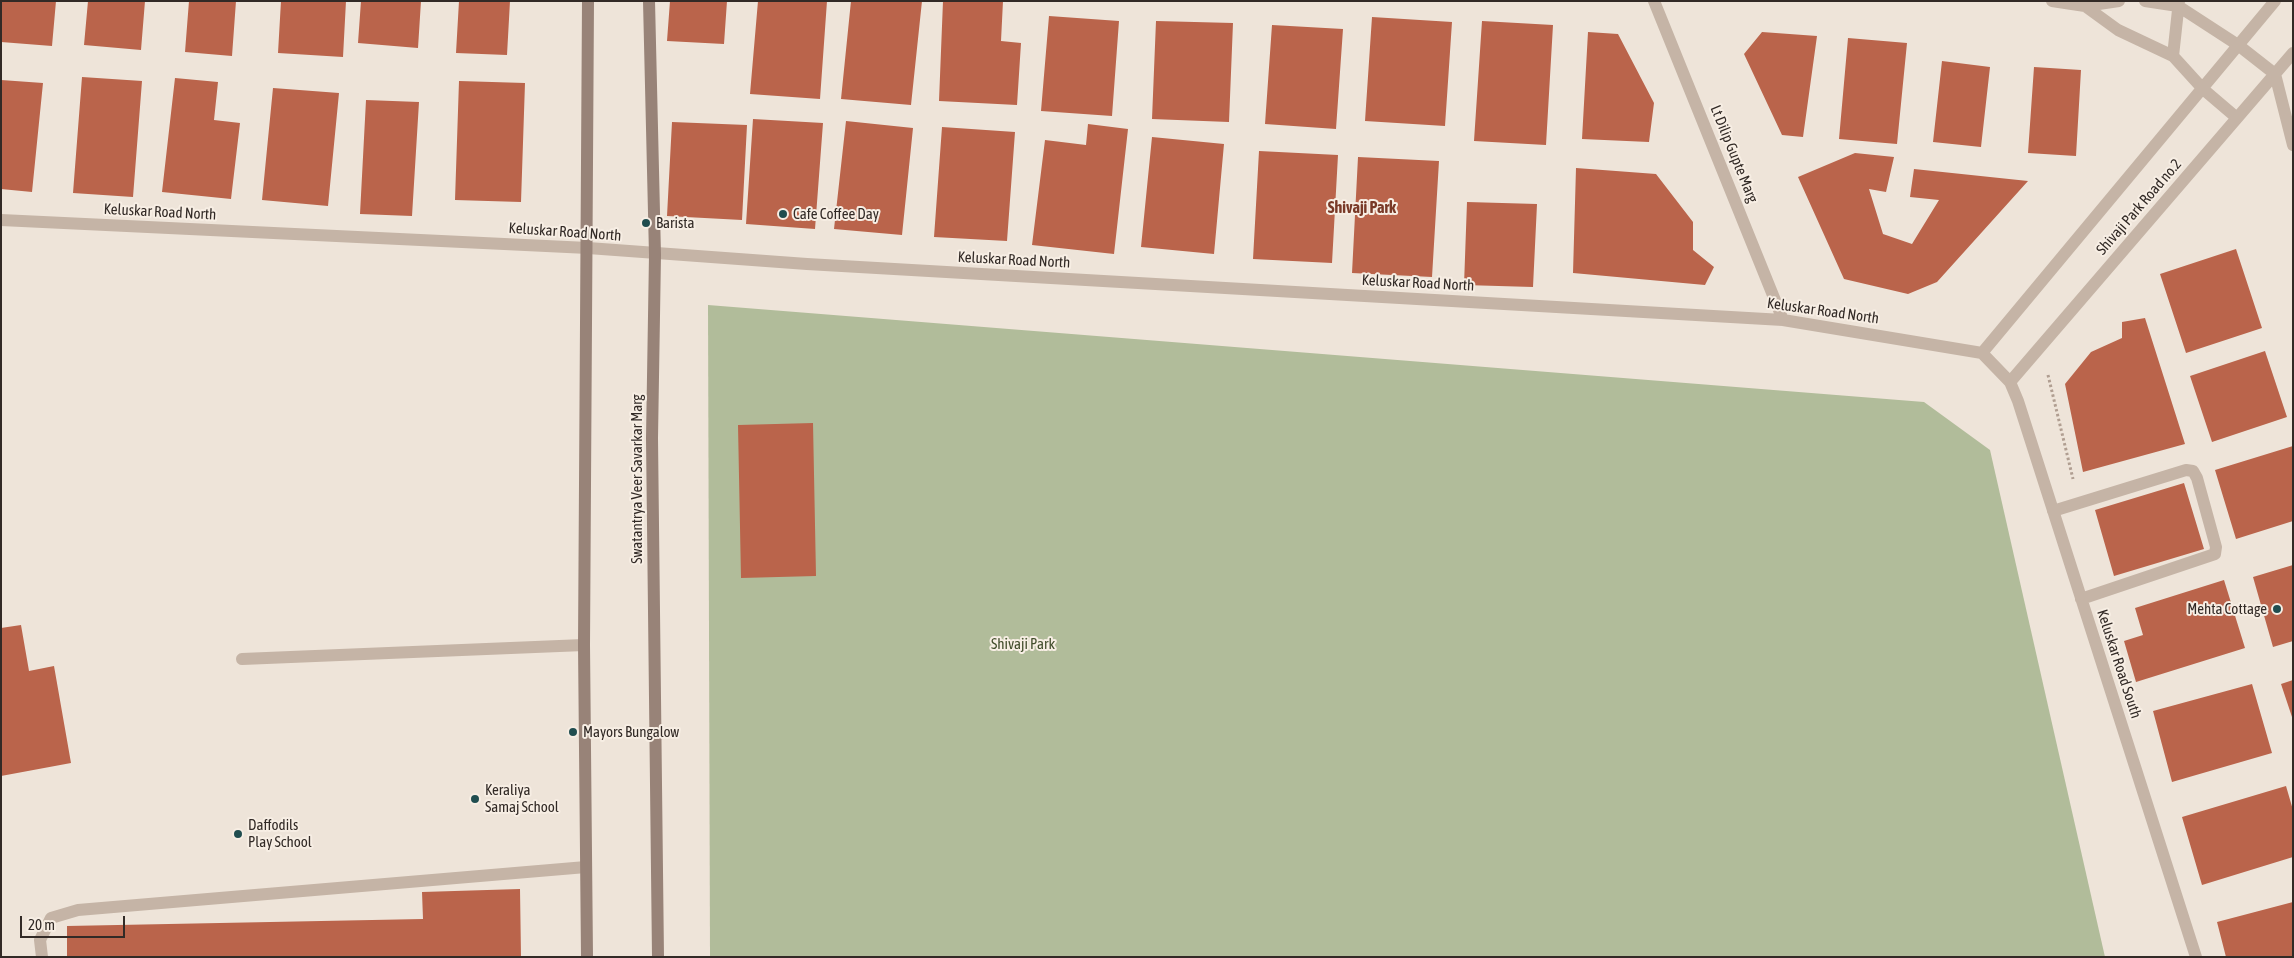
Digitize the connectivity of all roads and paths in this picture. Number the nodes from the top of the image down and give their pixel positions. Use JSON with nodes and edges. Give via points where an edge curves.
{"nodes":[{"id":1,"x":588,"y":1,"type":"edge"},
{"id":2,"x":649,"y":1,"type":"edge"},
{"id":3,"x":1654,"y":1,"type":"edge"},
{"id":4,"x":2052,"y":1,"type":"edge"},
{"id":5,"x":2119,"y":1,"type":"edge"},
{"id":6,"x":2145,"y":1,"type":"edge"},
{"id":7,"x":2275,"y":1,"type":"edge"},
{"id":8,"x":2178,"y":4,"type":"edge"},
{"id":9,"x":2084,"y":6,"type":"junction"},
{"id":10,"x":2238,"y":45,"type":"junction"},
{"id":11,"x":2293,"y":53,"type":"edge"},
{"id":12,"x":2173,"y":56,"type":"junction"},
{"id":13,"x":2275,"y":74,"type":"junction"},
{"id":14,"x":2203,"y":89,"type":"junction"},
{"id":15,"x":2237,"y":118,"type":"junction"},
{"id":16,"x":2293,"y":145,"type":"edge"},
{"id":17,"x":1,"y":220,"type":"edge"},
{"id":18,"x":588,"y":248,"type":"junction"},
{"id":19,"x":655,"y":255,"type":"junction"},
{"id":20,"x":1783,"y":320,"type":"junction"},
{"id":21,"x":1982,"y":353,"type":"junction"},
{"id":22,"x":2010,"y":382,"type":"junction"},
{"id":23,"x":2053,"y":511,"type":"junction"},
{"id":24,"x":2081,"y":599,"type":"junction"},
{"id":25,"x":584,"y":645,"type":"junction"},
{"id":26,"x":242,"y":659,"type":"dead end"},
{"id":27,"x":586,"y":867,"type":"junction"},
{"id":28,"x":42,"y":957,"type":"edge"},
{"id":29,"x":587,"y":957,"type":"edge"},
{"id":30,"x":658,"y":957,"type":"edge"},
{"id":31,"x":2196,"y":957,"type":"edge"}],
"edges":[{"from":1,"to":18,"type":"main road"},
{"from":2,"to":19,"type":"main road","name":"Swatantrya Veer Savarkar Marg"},
{"from":3,"to":20,"type":"street","name":"Lt Dilip Gupte Marg"},
{"from":4,"to":9,"type":"street"},
{"from":5,"to":9,"type":"street"},
{"from":6,"to":8,"type":"street"},
{"from":7,"to":10,"type":"street"},
{"from":8,"to":10,"type":"street"},
{"from":8,"to":12,"type":"street"},
{"from":9,"to":12,"type":"street","via":[[2118,30]]},
{"from":10,"to":13,"type":"street"},
{"from":10,"to":14,"type":"street"},
{"from":11,"to":13,"type":"street","name":"Shivaji Park Road no.2"},
{"from":12,"to":14,"type":"street"},
{"from":13,"to":15,"type":"street","name":"Shivaji Park Road no.2"},
{"from":13,"to":16,"type":"street"},
{"from":14,"to":15,"type":"street"},
{"from":14,"to":21,"type":"street"},
{"from":15,"to":22,"type":"street","name":"Shivaji Park Road no.2"},
{"from":17,"to":18,"type":"street","name":"Keluskar Road North"},
{"from":18,"to":19,"type":"street","name":"Keluskar Road North"},
{"from":18,"to":25,"type":"main road"},
{"from":19,"to":20,"type":"street","name":"Keluskar Road North"},
{"from":19,"to":30,"type":"main road","name":"Swatantrya Veer Savarkar Marg","via":[[652,438]]},
{"from":20,"to":21,"type":"street","name":"Keluskar Road North"},
{"from":21,"to":22,"type":"street"},
{"from":22,"to":23,"type":"street","name":"Keluskar Road South"},
{"from":23,"to":24,"type":"street","name":"Keluskar Road South"},
{"from":23,"to":24,"type":"street","via":[[2186,470],[2193,471],[2197,478],[2216,547],[2215,554]]},
{"from":24,"to":31,"type":"street","name":"Keluskar Road South"},
{"from":25,"to":26,"type":"street"},
{"from":25,"to":27,"type":"main road"},
{"from":27,"to":28,"type":"street","via":[[78,910],[51,918],[40,940]]},
{"from":27,"to":29,"type":"main road"}]}
